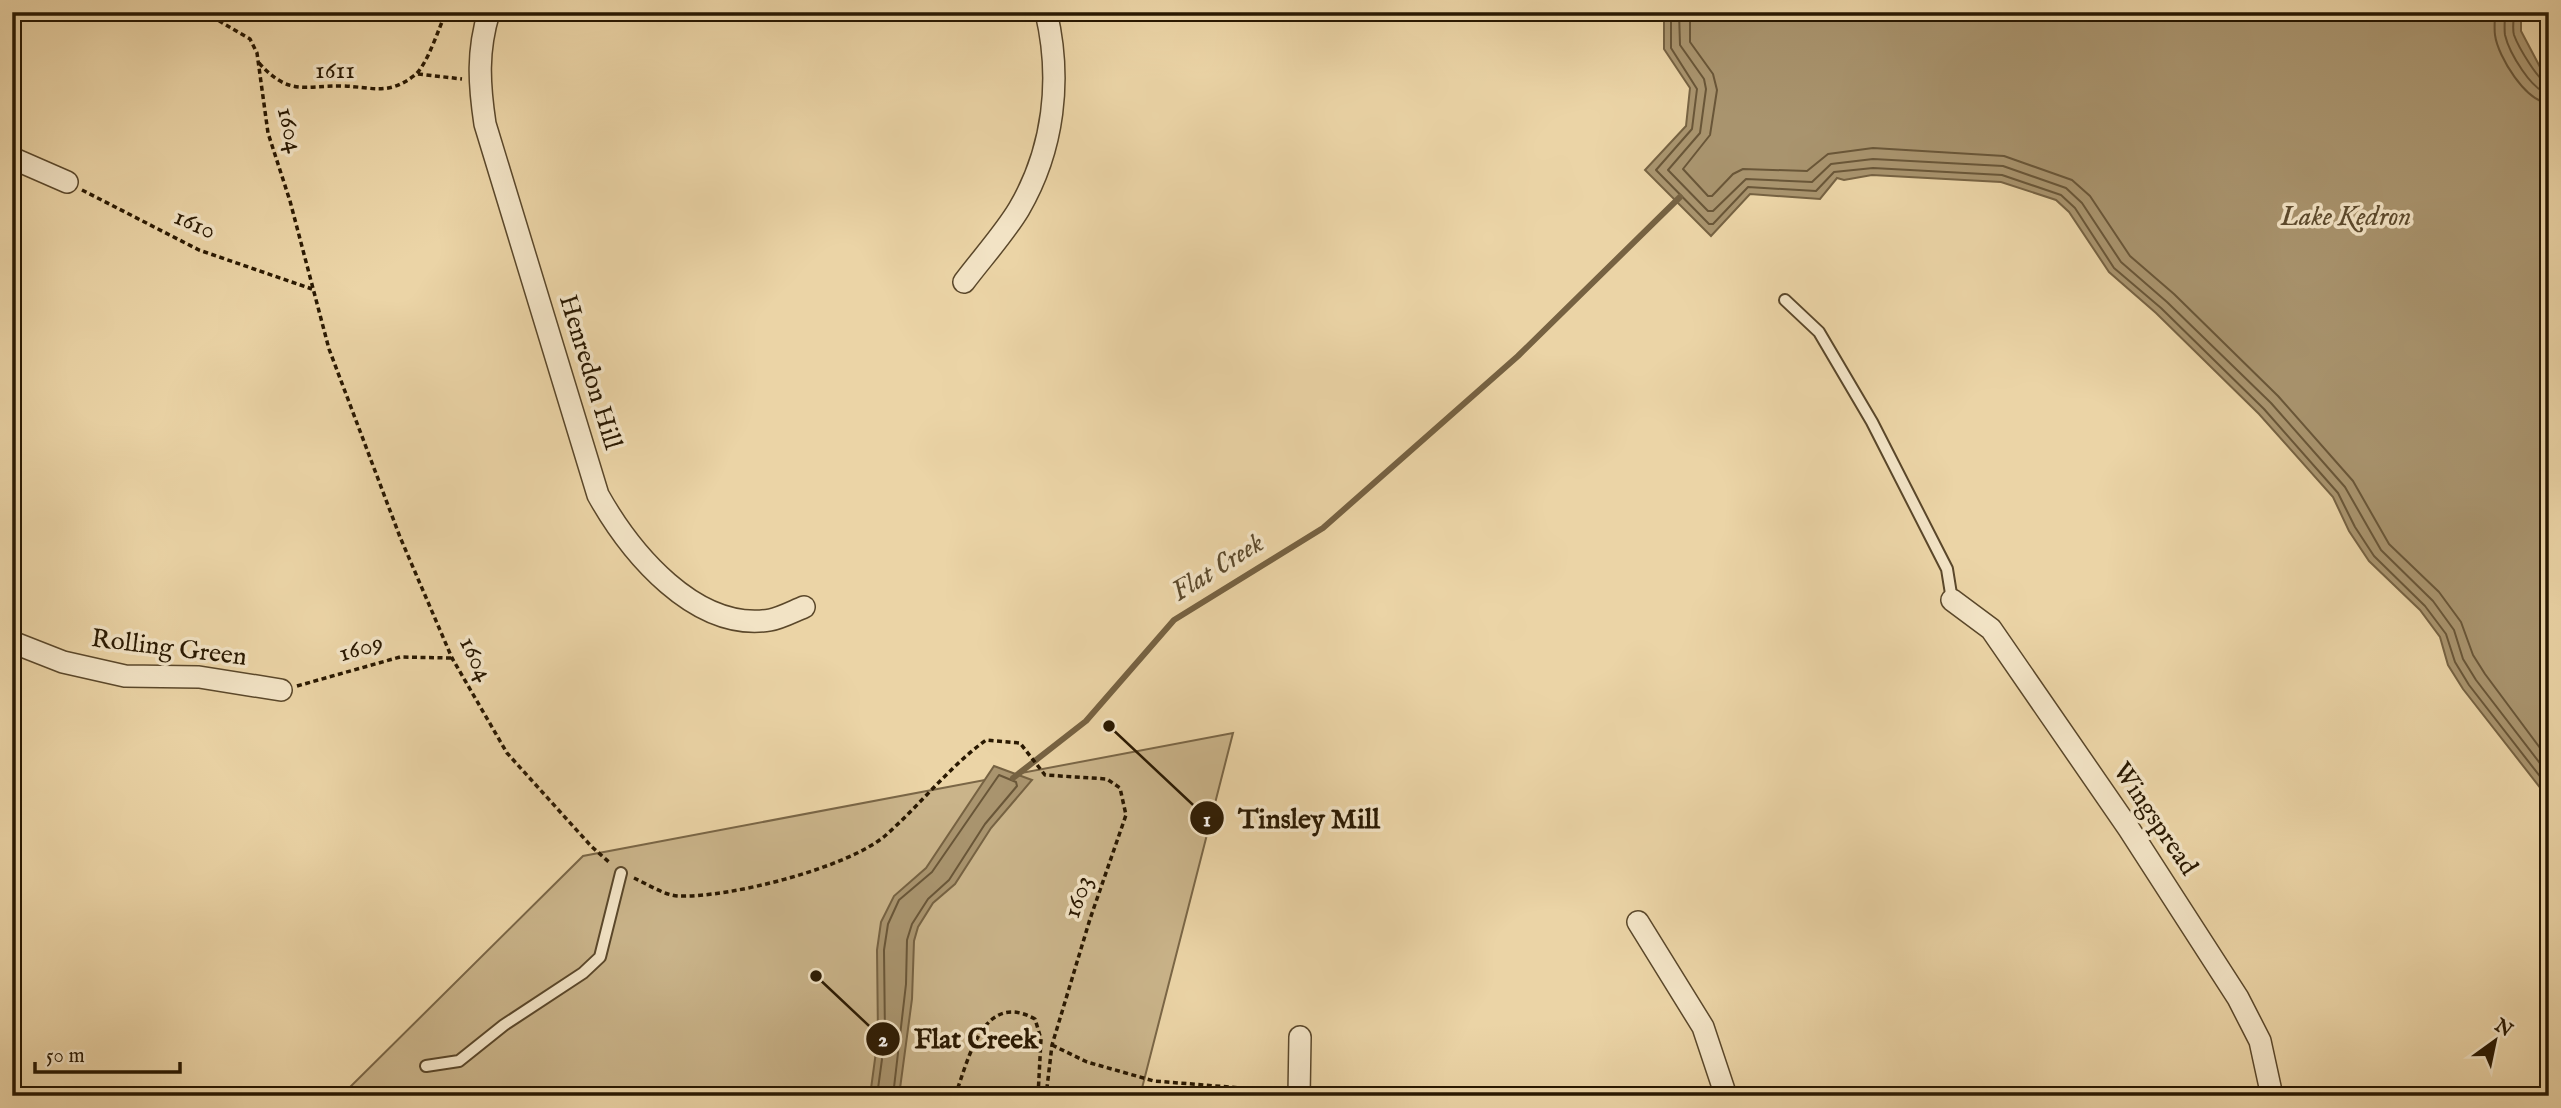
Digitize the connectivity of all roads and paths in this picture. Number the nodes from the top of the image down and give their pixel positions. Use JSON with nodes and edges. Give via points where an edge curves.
{"nodes":[{"id":1,"x":204,"y":12,"type":"edge"},
{"id":2,"x":446,"y":12,"type":"edge"},
{"id":3,"x":489,"y":12,"type":"edge"},
{"id":4,"x":1046,"y":12,"type":"edge"},
{"id":5,"x":258,"y":62,"type":"junction"},
{"id":6,"x":416,"y":74,"type":"junction"},
{"id":7,"x":478,"y":81,"type":"junction"},
{"id":8,"x":12,"y":158,"type":"edge"},
{"id":9,"x":67,"y":182,"type":"joint"},
{"id":10,"x":964,"y":282,"type":"dead end"},
{"id":11,"x":312,"y":289,"type":"junction"},
{"id":12,"x":1785,"y":300,"type":"dead end"},
{"id":13,"x":1952,"y":600,"type":"joint"},
{"id":14,"x":804,"y":607,"type":"dead end"},
{"id":15,"x":12,"y":642,"type":"edge"},
{"id":16,"x":452,"y":658,"type":"junction"},
{"id":17,"x":281,"y":690,"type":"joint"},
{"id":18,"x":1045,"y":775,"type":"joint"},
{"id":19,"x":621,"y":873,"type":"junction"},
{"id":20,"x":1638,"y":922,"type":"dead end"},
{"id":21,"x":1300,"y":1037,"type":"dead end"},
{"id":22,"x":1052,"y":1045,"type":"junction"},
{"id":23,"x":426,"y":1066,"type":"dead end"},
{"id":24,"x":1299,"y":1094,"type":"edge"},
{"id":25,"x":955,"y":1096,"type":"edge"},
{"id":26,"x":1038,"y":1096,"type":"edge"},
{"id":27,"x":1046,"y":1096,"type":"edge"},
{"id":28,"x":1726,"y":1096,"type":"edge"},
{"id":29,"x":2272,"y":1096,"type":"edge"}],
"edges":[{"from":1,"to":5,"type":"path","name":"1604","via":[[250,39]]},
{"from":2,"to":6,"type":"path"},
{"from":3,"to":7,"type":"street","name":"Henredon Hill","via":[[479,49]]},
{"from":4,"to":10,"type":"street","via":[[1055,83],[1047,140],[1017,212]]},
{"from":5,"to":6,"type":"path","name":"1611","via":[[273,78],[303,90],[342,86],[385,91]]},
{"from":5,"to":11,"type":"path","name":"1604","via":[[268,133]]},
{"from":6,"to":7,"type":"path"},
{"from":7,"to":14,"type":"street","name":"Henredon Hill","via":[[485,124],[598,495],[615,527],[658,575],[709,609],[749,621],[772,620]]},
{"from":8,"to":9,"type":"street"},
{"from":9,"to":11,"type":"path","name":"1610","via":[[199,250]]},
{"from":11,"to":16,"type":"path","name":"1604","via":[[346,396]]},
{"from":12,"to":13,"type":"lane","via":[[1819,332],[1872,422],[1947,569]]},
{"from":13,"to":29,"type":"street","name":"Wingspread","via":[[1991,629],[2180,906],[2260,1041]]},
{"from":15,"to":17,"type":"street","name":"Rolling Green","via":[[63,662],[125,676],[199,677]]},
{"from":16,"to":17,"type":"path","name":"1609","via":[[400,657]]},
{"from":16,"to":19,"type":"path","name":"1604","via":[[507,753]]},
{"from":18,"to":19,"type":"path","name":"1604","via":[[1021,744],[986,740],[885,836],[853,855],[805,872],[719,892],[676,896]]},
{"from":18,"to":22,"type":"path","name":"1603","via":[[1107,779],[1120,788],[1126,815]]},
{"from":19,"to":23,"type":"lane","via":[[600,957],[459,1060]]},
{"from":20,"to":28,"type":"street","via":[[1703,1027]]},
{"from":21,"to":24,"type":"street"},
{"from":22,"to":24,"type":"path","via":[[1087,1062],[1154,1081]]},
{"from":22,"to":27,"type":"path","name":"1603"},
{"from":25,"to":26,"type":"path","via":[[980,1030],[1000,1012],[1019,1010],[1035,1019],[1041,1039]]}]}
